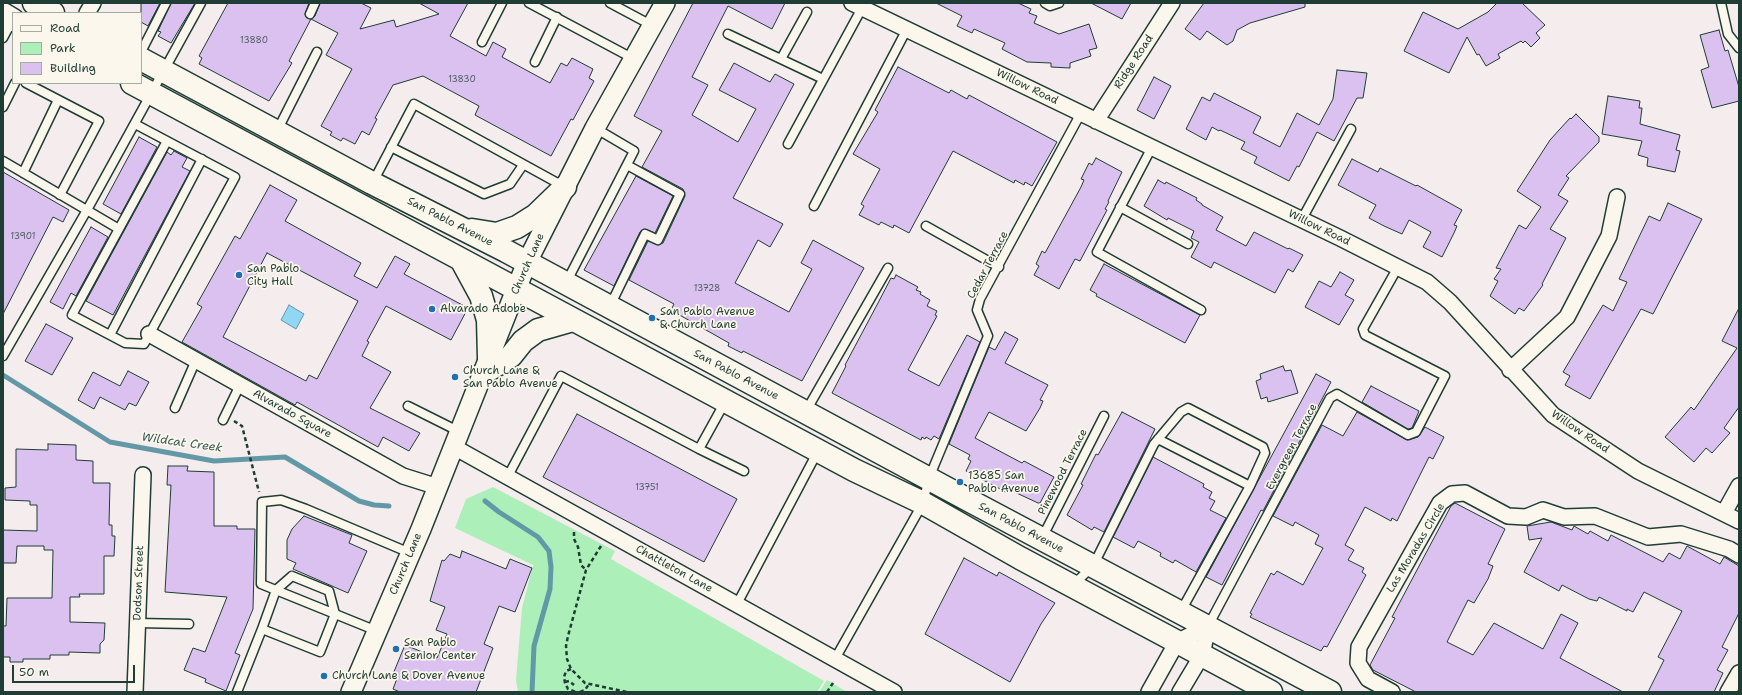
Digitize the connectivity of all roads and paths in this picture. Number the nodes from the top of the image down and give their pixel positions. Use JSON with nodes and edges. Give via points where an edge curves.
{"nodes":[{"id":1,"x":34,"y":3,"type":"edge"},
{"id":2,"x":93,"y":3,"type":"edge"},
{"id":3,"x":166,"y":3,"type":"edge"},
{"id":4,"x":201,"y":3,"type":"edge"},
{"id":5,"x":315,"y":3,"type":"edge"},
{"id":6,"x":502,"y":3,"type":"edge"},
{"id":7,"x":529,"y":3,"type":"edge"},
{"id":8,"x":610,"y":3,"type":"edge"},
{"id":9,"x":665,"y":3,"type":"edge"},
{"id":10,"x":1045,"y":3,"type":"edge"},
{"id":11,"x":1059,"y":3,"type":"edge"},
{"id":12,"x":1172,"y":3,"type":"edge"},
{"id":13,"x":1721,"y":3,"type":"edge"},
{"id":14,"x":857,"y":5,"type":"edge"},
{"id":15,"x":51,"y":12,"type":"edge"},
{"id":16,"x":88,"y":12,"type":"edge"},
{"id":17,"x":807,"y":12,"type":"dead end"},
{"id":18,"x":3,"y":14,"type":"edge"},
{"id":19,"x":310,"y":14,"type":"dead end"},
{"id":20,"x":557,"y":17,"type":"junction"},
{"id":21,"x":12,"y":19,"type":"edge"},
{"id":22,"x":12,"y":22,"type":"edge"},
{"id":23,"x":653,"y":26,"type":"junction"},
{"id":24,"x":907,"y":29,"type":"junction"},
{"id":25,"x":728,"y":34,"type":"dead end"},
{"id":26,"x":3,"y":38,"type":"edge"},
{"id":27,"x":482,"y":42,"type":"dead end"},
{"id":28,"x":1739,"y":48,"type":"edge"},
{"id":29,"x":142,"y":50,"type":"edge"},
{"id":30,"x":317,"y":52,"type":"dead end"},
{"id":31,"x":634,"y":59,"type":"junction"},
{"id":32,"x":781,"y":59,"type":"junction"},
{"id":33,"x":142,"y":60,"type":"edge"},
{"id":34,"x":535,"y":62,"type":"dead end"},
{"id":35,"x":164,"y":71,"type":"junction"},
{"id":36,"x":823,"y":79,"type":"junction"},
{"id":37,"x":14,"y":84,"type":"edge"},
{"id":38,"x":28,"y":84,"type":"edge"},
{"id":39,"x":134,"y":84,"type":"edge"},
{"id":40,"x":152,"y":94,"type":"junction"},
{"id":41,"x":58,"y":100,"type":"junction"},
{"id":42,"x":3,"y":107,"type":"edge"},
{"id":43,"x":1081,"y":113,"type":"junction"},
{"id":44,"x":1096,"y":121,"type":"junction"},
{"id":45,"x":135,"y":124,"type":"junction"},
{"id":46,"x":595,"y":128,"type":"junction"},
{"id":47,"x":1351,"y":129,"type":"dead end"},
{"id":48,"x":277,"y":131,"type":"junction"},
{"id":49,"x":167,"y":141,"type":"junction"},
{"id":50,"x":788,"y":144,"type":"dead end"},
{"id":51,"x":391,"y":147,"type":"junction"},
{"id":52,"x":1152,"y":147,"type":"junction"},
{"id":53,"x":269,"y":157,"type":"junction"},
{"id":54,"x":202,"y":159,"type":"junction"},
{"id":55,"x":3,"y":161,"type":"edge"},
{"id":56,"x":524,"y":165,"type":"junction"},
{"id":57,"x":627,"y":165,"type":"junction"},
{"id":58,"x":23,"y":173,"type":"junction"},
{"id":59,"x":372,"y":183,"type":"junction"},
{"id":60,"x":565,"y":187,"type":"junction"},
{"id":61,"x":60,"y":195,"type":"junction"},
{"id":62,"x":1617,"y":197,"type":"dead end"},
{"id":63,"x":814,"y":206,"type":"dead end"},
{"id":64,"x":1120,"y":207,"type":"junction"},
{"id":65,"x":87,"y":210,"type":"junction"},
{"id":66,"x":1302,"y":219,"type":"junction"},
{"id":67,"x":926,"y":226,"type":"dead end"},
{"id":68,"x":119,"y":229,"type":"junction"},
{"id":69,"x":464,"y":230,"type":"junction"},
{"id":70,"x":1188,"y":244,"type":"dead end"},
{"id":71,"x":462,"y":261,"type":"junction"},
{"id":72,"x":527,"y":262,"type":"junction"},
{"id":73,"x":999,"y":267,"type":"junction"},
{"id":74,"x":1398,"y":267,"type":"junction"},
{"id":75,"x":888,"y":268,"type":"dead end"},
{"id":76,"x":566,"y":283,"type":"junction"},
{"id":77,"x":516,"y":290,"type":"junction"},
{"id":78,"x":610,"y":307,"type":"junction"},
{"id":79,"x":1201,"y":310,"type":"dead end"},
{"id":80,"x":573,"y":320,"type":"junction"},
{"id":81,"x":149,"y":334,"type":"junction"},
{"id":82,"x":110,"y":335,"type":"junction"},
{"id":83,"x":3,"y":356,"type":"edge"},
{"id":84,"x":196,"y":360,"type":"junction"},
{"id":85,"x":487,"y":365,"type":"junction"},
{"id":86,"x":1510,"y":370,"type":"junction"},
{"id":87,"x":240,"y":385,"type":"junction"},
{"id":88,"x":725,"y":401,"type":"junction"},
{"id":89,"x":408,"y":406,"type":"dead end"},
{"id":90,"x":175,"y":408,"type":"dead end"},
{"id":91,"x":1104,"y":416,"type":"dead end"},
{"id":92,"x":815,"y":417,"type":"junction"},
{"id":93,"x":223,"y":420,"type":"dead end"},
{"id":94,"x":233,"y":420,"type":"dead end"},
{"id":95,"x":457,"y":439,"type":"junction"},
{"id":96,"x":1158,"y":439,"type":"junction"},
{"id":97,"x":699,"y":449,"type":"junction"},
{"id":98,"x":818,"y":451,"type":"junction"},
{"id":99,"x":744,"y":471,"type":"dead end"},
{"id":100,"x":143,"y":475,"type":"dead end"},
{"id":101,"x":508,"y":476,"type":"junction"},
{"id":102,"x":256,"y":478,"type":"dead end"},
{"id":103,"x":929,"y":478,"type":"junction"},
{"id":104,"x":1250,"y":486,"type":"junction"},
{"id":105,"x":1739,"y":486,"type":"edge"},
{"id":106,"x":438,"y":487,"type":"junction"},
{"id":107,"x":923,"y":503,"type":"junction"},
{"id":108,"x":1724,"y":513,"type":"junction"},
{"id":109,"x":1739,"y":521,"type":"edge"},
{"id":110,"x":574,"y":532,"type":"dead end"},
{"id":111,"x":1041,"y":538,"type":"junction"},
{"id":112,"x":601,"y":546,"type":"dead end"},
{"id":113,"x":410,"y":553,"type":"junction"},
{"id":114,"x":1739,"y":555,"type":"edge"},
{"id":115,"x":1093,"y":566,"type":"junction"},
{"id":116,"x":586,"y":570,"type":"junction"},
{"id":117,"x":1072,"y":586,"type":"junction"},
{"id":118,"x":276,"y":590,"type":"junction"},
{"id":119,"x":737,"y":604,"type":"junction"},
{"id":120,"x":1180,"y":612,"type":"junction"},
{"id":121,"x":335,"y":614,"type":"junction"},
{"id":122,"x":137,"y":623,"type":"junction"},
{"id":123,"x":189,"y":624,"type":"dead end"},
{"id":124,"x":1208,"y":626,"type":"junction"},
{"id":125,"x":262,"y":629,"type":"junction"},
{"id":126,"x":377,"y":631,"type":"junction"},
{"id":127,"x":1177,"y":642,"type":"junction"},
{"id":128,"x":1202,"y":655,"type":"junction"},
{"id":129,"x":835,"y":659,"type":"junction"},
{"id":130,"x":570,"y":669,"type":"junction"},
{"id":131,"x":1739,"y":672,"type":"edge"},
{"id":132,"x":565,"y":682,"type":"junction"},
{"id":133,"x":833,"y":683,"type":"dead end"},
{"id":134,"x":589,"y":684,"type":"junction"},
{"id":135,"x":574,"y":685,"type":"dead end"},
{"id":136,"x":135,"y":692,"type":"edge"},
{"id":137,"x":237,"y":692,"type":"edge"},
{"id":138,"x":351,"y":692,"type":"edge"},
{"id":139,"x":576,"y":692,"type":"edge"},
{"id":140,"x":580,"y":692,"type":"edge"},
{"id":141,"x":627,"y":692,"type":"edge"},
{"id":142,"x":827,"y":692,"type":"edge"},
{"id":143,"x":894,"y":692,"type":"edge"},
{"id":144,"x":1149,"y":692,"type":"edge"},
{"id":145,"x":1180,"y":692,"type":"edge"},
{"id":146,"x":1271,"y":692,"type":"edge"},
{"id":147,"x":1330,"y":692,"type":"edge"},
{"id":148,"x":1392,"y":692,"type":"edge"},
{"id":149,"x":1728,"y":692,"type":"edge"}],
"edges":[{"from":1,"to":15,"type":"main road"},
{"from":2,"to":16,"type":"street"},
{"from":3,"to":29,"type":"lane"},
{"from":4,"to":35,"type":"lane"},
{"from":5,"to":19,"type":"lane"},
{"from":6,"to":27,"type":"lane"},
{"from":7,"to":20,"type":"lane"},
{"from":8,"to":23,"type":"lane"},
{"from":9,"to":23,"type":"street","name":"Church Lane"},
{"from":10,"to":11,"type":"lane","via":[[1050,6]]},
{"from":12,"to":44,"type":"street","name":"Ridge Road"},
{"from":13,"to":28,"type":"lane","via":[[1728,34]]},
{"from":14,"to":24,"type":"street","name":"Willow Road"},
{"from":14,"to":36,"type":"lane"},
{"from":17,"to":32,"type":"lane"},
{"from":18,"to":21,"type":"main road"},
{"from":20,"to":31,"type":"lane"},
{"from":20,"to":34,"type":"lane"},
{"from":22,"to":26,"type":"lane"},
{"from":23,"to":31,"type":"street","name":"Church Lane"},
{"from":24,"to":43,"type":"street","name":"Willow Road"},
{"from":24,"to":63,"type":"lane"},
{"from":25,"to":32,"type":"lane"},
{"from":30,"to":48,"type":"lane"},
{"from":31,"to":46,"type":"street","name":"Church Lane"},
{"from":32,"to":36,"type":"lane"},
{"from":33,"to":35,"type":"main road","name":"San Pablo Avenue"},
{"from":35,"to":40,"type":"lane"},
{"from":35,"to":48,"type":"main road","name":"San Pablo Avenue"},
{"from":36,"to":50,"type":"lane"},
{"from":37,"to":42,"type":"lane"},
{"from":38,"to":41,"type":"lane"},
{"from":39,"to":40,"type":"main road"},
{"from":40,"to":45,"type":"lane"},
{"from":40,"to":53,"type":"main road"},
{"from":41,"to":58,"type":"lane"},
{"from":41,"to":61,"type":"lane","via":[[99,121]]},
{"from":43,"to":44,"type":"street","name":"Willow Road"},
{"from":43,"to":73,"type":"lane","name":"Cedar Terrace"},
{"from":44,"to":52,"type":"street","name":"Willow Road"},
{"from":45,"to":49,"type":"lane"},
{"from":45,"to":65,"type":"lane"},
{"from":46,"to":57,"type":"lane","via":[[634,151]]},
{"from":46,"to":60,"type":"street","name":"Church Lane"},
{"from":47,"to":66,"type":"lane"},
{"from":48,"to":59,"type":"main road","name":"San Pablo Avenue"},
{"from":49,"to":54,"type":"lane"},
{"from":49,"to":68,"type":"lane"},
{"from":51,"to":56,"type":"lane","via":[[484,194],[510,184]]},
{"from":51,"to":56,"type":"lane","via":[[414,104]]},
{"from":51,"to":59,"type":"lane"},
{"from":52,"to":64,"type":"lane"},
{"from":52,"to":66,"type":"street","name":"Willow Road"},
{"from":53,"to":59,"type":"main road","via":[[283,154],[342,185],[366,186]]},
{"from":53,"to":71,"type":"main road"},
{"from":54,"to":81,"type":"lane","via":[[235,177]]},
{"from":54,"to":82,"type":"lane"},
{"from":55,"to":58,"type":"lane"},
{"from":56,"to":60,"type":"lane"},
{"from":57,"to":76,"type":"lane"},
{"from":57,"to":78,"type":"lane","via":[[680,194],[658,240],[645,234]]},
{"from":58,"to":61,"type":"lane"},
{"from":59,"to":69,"type":"main road","name":"San Pablo Avenue"},
{"from":60,"to":69,"type":"main road","via":[[536,215],[517,228],[497,234]]},
{"from":60,"to":72,"type":"street","name":"Church Lane"},
{"from":61,"to":65,"type":"lane"},
{"from":62,"to":86,"type":"street","via":[[1609,236],[1567,317]]},
{"from":64,"to":70,"type":"lane"},
{"from":64,"to":79,"type":"lane","via":[[1097,252]]},
{"from":65,"to":68,"type":"lane"},
{"from":65,"to":83,"type":"lane"},
{"from":66,"to":74,"type":"street","name":"Willow Road"},
{"from":67,"to":73,"type":"lane"},
{"from":68,"to":82,"type":"lane","via":[[72,315]]},
{"from":69,"to":72,"type":"main road","name":"San Pablo Avenue"},
{"from":71,"to":77,"type":"main road"},
{"from":71,"to":85,"type":"main road","via":[[481,296],[488,320]]},
{"from":72,"to":76,"type":"main road","name":"San Pablo Avenue"},
{"from":72,"to":77,"type":"street","name":"Church Lane"},
{"from":73,"to":103,"type":"lane","name":"Cedar Terrace","via":[[980,299],[977,310],[988,336]]},
{"from":74,"to":86,"type":"street","name":"Willow Road","via":[[1427,282],[1450,302]]},
{"from":74,"to":124,"type":"lane","name":"Evergreen Terrace","via":[[1363,329],[1365,335],[1445,376],[1416,432],[1408,435],[1337,394],[1330,398]]},
{"from":75,"to":92,"type":"lane"},
{"from":76,"to":78,"type":"main road","name":"San Pablo Avenue"},
{"from":77,"to":80,"type":"main road"},
{"from":77,"to":85,"type":"street","name":"Church Lane"},
{"from":78,"to":92,"type":"main road","name":"San Pablo Avenue"},
{"from":80,"to":85,"type":"main road","via":[[538,330],[523,341],[511,356]]},
{"from":80,"to":88,"type":"main road"},
{"from":81,"to":82,"type":"lane","via":[[144,344],[125,343]]},
{"from":81,"to":84,"type":"street","name":"Alvarado Square"},
{"from":84,"to":87,"type":"street","name":"Alvarado Square"},
{"from":84,"to":90,"type":"lane"},
{"from":85,"to":95,"type":"street","name":"Church Lane"},
{"from":86,"to":108,"type":"street","name":"Willow Road","via":[[1553,415],[1638,471]]},
{"from":87,"to":93,"type":"lane"},
{"from":87,"to":106,"type":"street","name":"Alvarado Square","via":[[403,476]]},
{"from":88,"to":92,"type":"main road","via":[[735,396],[758,402],[802,424],[814,425]]},
{"from":88,"to":97,"type":"lane"},
{"from":88,"to":98,"type":"main road"},
{"from":89,"to":95,"type":"lane"},
{"from":91,"to":111,"type":"lane","name":"Pinewood Terrace"},
{"from":92,"to":103,"type":"main road","name":"San Pablo Avenue"},
{"from":94,"to":102,"type":"path","via":[[242,426]]},
{"from":95,"to":101,"type":"street","name":"Chattleton Lane"},
{"from":95,"to":106,"type":"street","name":"Church Lane"},
{"from":96,"to":104,"type":"lane"},
{"from":96,"to":104,"type":"lane","via":[[1181,412],[1188,408],[1263,448],[1265,453]]},
{"from":96,"to":115,"type":"lane"},
{"from":97,"to":99,"type":"lane"},
{"from":97,"to":101,"type":"lane","via":[[561,376]]},
{"from":98,"to":107,"type":"main road"},
{"from":98,"to":119,"type":"lane"},
{"from":100,"to":122,"type":"street","name":"Dodson Street"},
{"from":101,"to":119,"type":"street","name":"Chattleton Lane"},
{"from":103,"to":107,"type":"lane"},
{"from":103,"to":111,"type":"main road","name":"San Pablo Avenue"},
{"from":104,"to":120,"type":"lane"},
{"from":105,"to":108,"type":"street"},
{"from":106,"to":113,"type":"street","name":"Church Lane"},
{"from":107,"to":117,"type":"main road"},
{"from":107,"to":129,"type":"lane"},
{"from":108,"to":109,"type":"street","name":"Willow Road"},
{"from":110,"to":116,"type":"path","via":[[581,565]]},
{"from":111,"to":115,"type":"main road","name":"San Pablo Avenue"},
{"from":112,"to":116,"type":"path"},
{"from":113,"to":118,"type":"lane","via":[[281,500],[262,502],[261,584]]},
{"from":113,"to":126,"type":"street","name":"Church Lane"},
{"from":114,"to":148,"type":"street","name":"Las Moradas Circle","via":[[1729,549],[1681,534],[1648,537],[1595,516],[1564,517],[1543,510],[1526,516],[1508,516],[1465,493],[1452,494],[1440,503],[1359,647],[1358,663],[1368,679]]},
{"from":115,"to":117,"type":"lane"},
{"from":115,"to":120,"type":"main road","name":"San Pablo Avenue"},
{"from":116,"to":130,"type":"path","via":[[566,646]]},
{"from":117,"to":127,"type":"main road"},
{"from":118,"to":121,"type":"lane"},
{"from":118,"to":121,"type":"lane","via":[[292,576],[329,591]]},
{"from":118,"to":125,"type":"lane"},
{"from":119,"to":129,"type":"street","name":"Chattleton Lane"},
{"from":120,"to":124,"type":"main road","name":"San Pablo Avenue"},
{"from":121,"to":125,"type":"lane","via":[[320,652]]},
{"from":121,"to":126,"type":"lane"},
{"from":122,"to":123,"type":"lane"},
{"from":122,"to":136,"type":"street","name":"Dodson Street"},
{"from":124,"to":127,"type":"street"},
{"from":124,"to":128,"type":"street"},
{"from":124,"to":147,"type":"main road","name":"San Pablo Avenue"},
{"from":125,"to":137,"type":"lane"},
{"from":126,"to":138,"type":"street","name":"Church Lane"},
{"from":127,"to":128,"type":"main road"},
{"from":127,"to":144,"type":"street"},
{"from":128,"to":145,"type":"street"},
{"from":128,"to":146,"type":"main road"},
{"from":129,"to":143,"type":"street","name":"Chattleton Lane"},
{"from":130,"to":132,"type":"path","via":[[566,671]]},
{"from":130,"to":134,"type":"path"},
{"from":131,"to":149,"type":"street"},
{"from":132,"to":135,"type":"path","via":[[569,681]]},
{"from":132,"to":139,"type":"path","via":[[568,689]]},
{"from":133,"to":142,"type":"path"},
{"from":134,"to":140,"type":"path"},
{"from":134,"to":141,"type":"path"}]}
